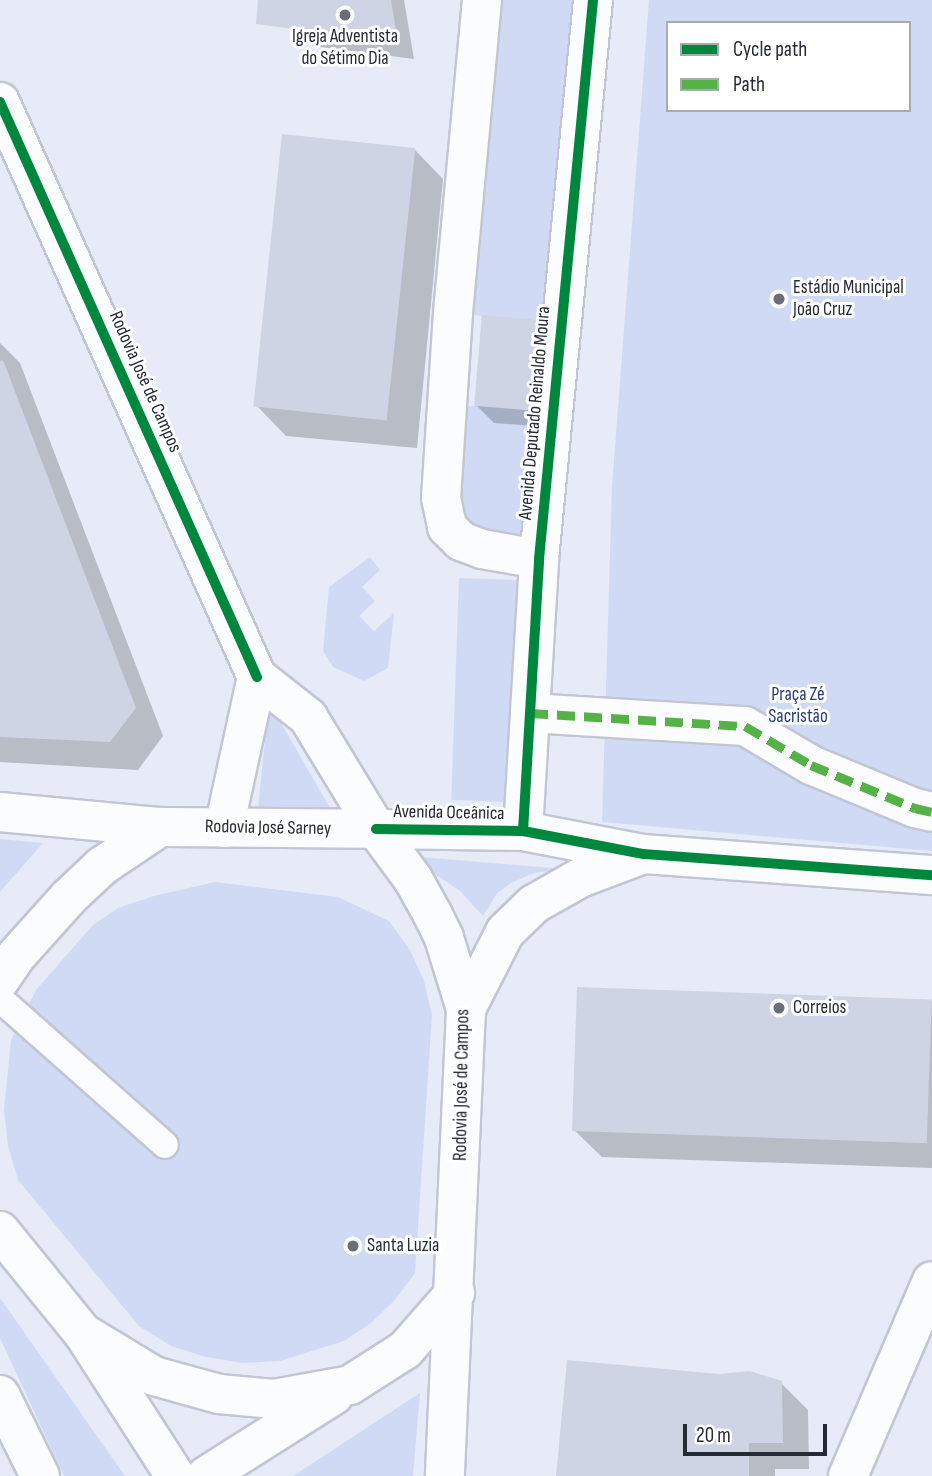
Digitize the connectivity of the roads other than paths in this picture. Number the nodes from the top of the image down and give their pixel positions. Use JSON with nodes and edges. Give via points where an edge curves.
{"nodes":[{"id":1,"x":482,"y":0,"type":"edge"},
{"id":2,"x":593,"y":0,"type":"edge"},
{"id":3,"x":0,"y":102,"type":"edge"},
{"id":4,"x":539,"y":559,"type":"junction"},
{"id":5,"x":257,"y":677,"type":"junction"},
{"id":6,"x":530,"y":713,"type":"junction"},
{"id":7,"x":0,"y":812,"type":"edge"},
{"id":8,"x":932,"y":812,"type":"edge"},
{"id":9,"x":160,"y":827,"type":"junction"},
{"id":10,"x":224,"y":828,"type":"junction"},
{"id":11,"x":376,"y":829,"type":"junction"},
{"id":12,"x":523,"y":831,"type":"junction"},
{"id":13,"x":644,"y":854,"type":"junction"},
{"id":14,"x":932,"y":875,"type":"edge"},
{"id":15,"x":0,"y":980,"type":"edge"},
{"id":16,"x":0,"y":999,"type":"edge"},
{"id":17,"x":466,"y":1009,"type":"junction"},
{"id":18,"x":165,"y":1145,"type":"dead end"},
{"id":19,"x":0,"y":1231,"type":"edge"},
{"id":20,"x":932,"y":1281,"type":"edge"},
{"id":21,"x":455,"y":1293,"type":"junction"},
{"id":22,"x":83,"y":1333,"type":"junction"},
{"id":23,"x":350,"y":1385,"type":"junction"},
{"id":24,"x":0,"y":1395,"type":"edge"},
{"id":25,"x":40,"y":1476,"type":"edge"},
{"id":26,"x":175,"y":1476,"type":"edge"},
{"id":27,"x":206,"y":1476,"type":"edge"},
{"id":28,"x":445,"y":1476,"type":"edge"},
{"id":29,"x":848,"y":1476,"type":"edge"}],
"edges":[{"from":1,"to":4,"type":"main road","via":[[441,498],[447,527],[461,541],[482,550]]},
{"from":2,"to":4,"type":"main road","name":"Avenida Deputado Reinaldo Moura"},
{"from":3,"to":5,"type":"main road","name":"Rodovia José de Campos"},
{"from":4,"to":6,"type":"main road","name":"Avenida Deputado Reinaldo Moura"},
{"from":5,"to":10,"type":"main road"},
{"from":5,"to":11,"type":"main road","name":"Rodovia José de Campos","via":[[308,717]]},
{"from":6,"to":8,"type":"main road","via":[[745,726],[811,765]]},
{"from":6,"to":12,"type":"main road","name":"Avenida Deputado Reinaldo Moura"},
{"from":7,"to":9,"type":"main road","name":"Rodovia José Sarney"},
{"from":9,"to":10,"type":"main road","name":"Rodovia José Sarney"},
{"from":9,"to":15,"type":"main road","via":[[102,866],[69,897]]},
{"from":10,"to":11,"type":"main road","name":"Rodovia José Sarney"},
{"from":11,"to":12,"type":"main road","name":"Avenida Oceânica"},
{"from":11,"to":17,"type":"main road","name":"Rodovia José de Campos","via":[[432,913]]},
{"from":12,"to":13,"type":"main road","name":"Avenida Oceânica"},
{"from":13,"to":14,"type":"main road","name":"Avenida Oceânica"},
{"from":13,"to":17,"type":"main road","via":[[580,878],[534,904],[505,932]]},
{"from":16,"to":18,"type":"lane"},
{"from":17,"to":21,"type":"main road","name":"Rodovia José de Campos"},
{"from":19,"to":22,"type":"main road"},
{"from":20,"to":29,"type":"main road"},
{"from":21,"to":23,"type":"main road","via":[[405,1350]]},
{"from":21,"to":28,"type":"main road","name":"Rodovia José de Campos"},
{"from":22,"to":23,"type":"main road","via":[[154,1376],[219,1394],[274,1399]]},
{"from":22,"to":26,"type":"main road"},
{"from":23,"to":27,"type":"main road"},
{"from":24,"to":25,"type":"main road"}]}
